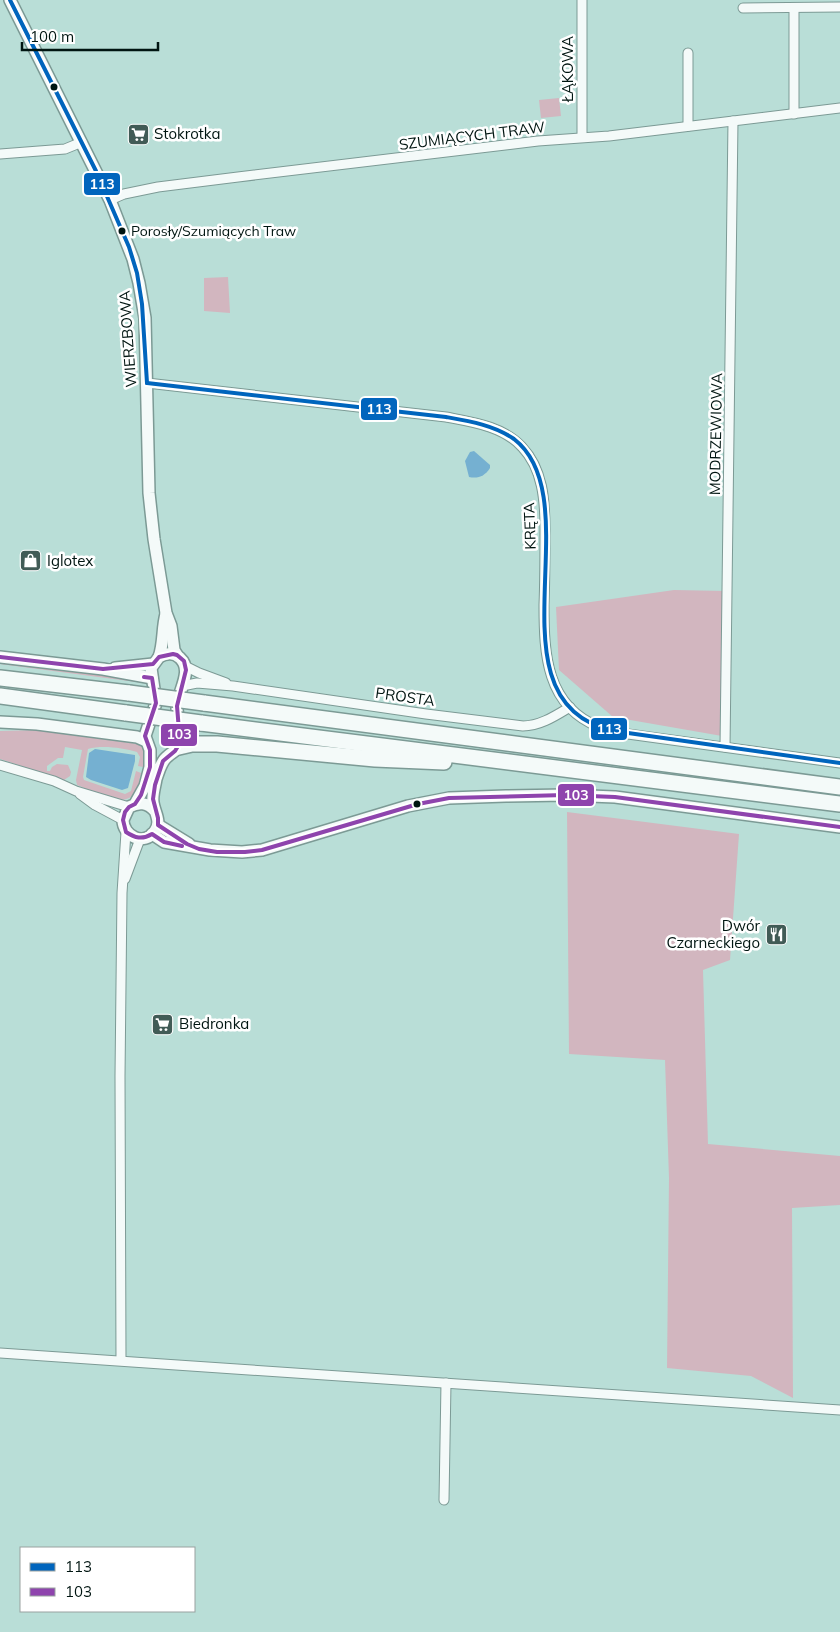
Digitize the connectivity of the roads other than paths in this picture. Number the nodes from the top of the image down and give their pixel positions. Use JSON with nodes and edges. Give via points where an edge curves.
{"nodes":[{"id":1,"x":10,"y":0,"type":"edge"},
{"id":2,"x":582,"y":0,"type":"edge"},
{"id":3,"x":840,"y":7,"type":"edge"},
{"id":4,"x":743,"y":8,"type":"dead end"},
{"id":5,"x":794,"y":8,"type":"junction"},
{"id":6,"x":688,"y":53,"type":"dead end"},
{"id":7,"x":840,"y":108,"type":"edge"},
{"id":8,"x":794,"y":114,"type":"junction"},
{"id":9,"x":733,"y":121,"type":"junction"},
{"id":10,"x":688,"y":126,"type":"junction"},
{"id":11,"x":582,"y":138,"type":"junction"},
{"id":12,"x":82,"y":142,"type":"junction"},
{"id":13,"x":0,"y":154,"type":"edge"},
{"id":14,"x":110,"y":200,"type":"junction"},
{"id":15,"x":147,"y":383,"type":"junction"},
{"id":16,"x":166,"y":613,"type":"junction"},
{"id":17,"x":177,"y":655,"type":"junction"},
{"id":18,"x":0,"y":657,"type":"edge"},
{"id":19,"x":156,"y":660,"type":"junction"},
{"id":20,"x":186,"y":666,"type":"junction"},
{"id":21,"x":103,"y":669,"type":"junction"},
{"id":22,"x":0,"y":673,"type":"edge"},
{"id":23,"x":0,"y":678,"type":"edge"},
{"id":24,"x":152,"y":678,"type":"junction"},
{"id":25,"x":41,"y":682,"type":"junction"},
{"id":26,"x":182,"y":686,"type":"junction"},
{"id":27,"x":234,"y":686,"type":"junction"},
{"id":28,"x":0,"y":696,"type":"edge"},
{"id":29,"x":0,"y":707,"type":"edge"},
{"id":30,"x":570,"y":707,"type":"junction"},
{"id":31,"x":94,"y":709,"type":"junction"},
{"id":32,"x":0,"y":722,"type":"edge"},
{"id":33,"x":148,"y":745,"type":"junction"},
{"id":34,"x":726,"y":748,"type":"junction"},
{"id":35,"x":173,"y":751,"type":"junction"},
{"id":36,"x":516,"y":762,"type":"junction"},
{"id":37,"x":840,"y":763,"type":"edge"},
{"id":38,"x":0,"y":765,"type":"edge"},
{"id":39,"x":840,"y":787,"type":"edge"},
{"id":40,"x":76,"y":791,"type":"junction"},
{"id":41,"x":840,"y":804,"type":"edge"},
{"id":42,"x":132,"y":805,"type":"junction"},
{"id":43,"x":155,"y":811,"type":"junction"},
{"id":44,"x":122,"y":820,"type":"junction"},
{"id":45,"x":840,"y":827,"type":"edge"},
{"id":46,"x":155,"y":829,"type":"junction"},
{"id":47,"x":126,"y":832,"type":"junction"},
{"id":48,"x":140,"y":839,"type":"junction"},
{"id":49,"x":122,"y":887,"type":"junction"},
{"id":50,"x":0,"y":1352,"type":"edge"},
{"id":51,"x":121,"y":1360,"type":"junction"},
{"id":52,"x":446,"y":1383,"type":"junction"},
{"id":53,"x":840,"y":1410,"type":"edge"},
{"id":54,"x":444,"y":1500,"type":"dead end"}],
"edges":[{"from":1,"to":12,"type":"street","name":"WIERZBOWA"},
{"from":2,"to":11,"type":"street","name":"ŁĄKOWA"},
{"from":3,"to":5,"type":"street"},
{"from":4,"to":5,"type":"street"},
{"from":5,"to":8,"type":"street"},
{"from":6,"to":10,"type":"street"},
{"from":7,"to":8,"type":"street","name":"SZUMIĄCYCH TRAW"},
{"from":8,"to":9,"type":"street","name":"SZUMIĄCYCH TRAW"},
{"from":9,"to":10,"type":"street","name":"SZUMIĄCYCH TRAW"},
{"from":9,"to":34,"type":"street","name":"MODRZEWIOWA"},
{"from":10,"to":11,"type":"street","name":"SZUMIĄCYCH TRAW"},
{"from":11,"to":14,"type":"street","name":"SZUMIĄCYCH TRAW","via":[[158,187]]},
{"from":12,"to":13,"type":"street","via":[[64,149]]},
{"from":12,"to":14,"type":"street","name":"WIERZBOWA"},
{"from":14,"to":15,"type":"street","name":"WIERZBOWA","via":[[126,238],[139,283],[145,318]]},
{"from":15,"to":16,"type":"street","name":"WIERZBOWA","via":[[149,492]]},
{"from":15,"to":30,"type":"street","name":"KRĘTA","via":[[446,417],[499,430],[522,446],[532,459],[545,506],[546,661],[556,688]]},
{"from":16,"to":17,"type":"street","name":"WIERZBOWA"},
{"from":16,"to":19,"type":"street","name":"WIERZBOWA","via":[[161,649]]},
{"from":17,"to":19,"type":"street","via":[[167,654]]},
{"from":17,"to":20,"type":"street"},
{"from":18,"to":21,"type":"street"},
{"from":19,"to":21,"type":"street"},
{"from":19,"to":24,"type":"street","name":"WIERZBOWA"},
{"from":20,"to":26,"type":"street"},
{"from":20,"to":27,"type":"street","name":"PROSTA"},
{"from":21,"to":24,"type":"street"},
{"from":22,"to":25,"type":"highway"},
{"from":23,"to":25,"type":"highway"},
{"from":24,"to":33,"type":"street","name":"WIERZBOWA","via":[[156,703],[147,728]]},
{"from":25,"to":39,"type":"highway","bridge":true},
{"from":26,"to":27,"type":"street","name":"PROSTA","via":[[197,683]]},
{"from":26,"to":35,"type":"street","via":[[177,706],[181,739]]},
{"from":27,"to":30,"type":"street","name":"PROSTA","via":[[522,726],[546,720]]},
{"from":28,"to":31,"type":"highway"},
{"from":29,"to":31,"type":"highway"},
{"from":30,"to":34,"type":"street","name":"KRĘTA","via":[[598,727],[609,730]]},
{"from":31,"to":36,"type":"highway","bridge":true},
{"from":32,"to":33,"type":"street","via":[[137,737]]},
{"from":33,"to":35,"type":"street","via":[[157,755]]},
{"from":33,"to":42,"type":"street","name":"WIERZBOWA","via":[[151,758],[145,786]]},
{"from":34,"to":37,"type":"street","name":"KRĘTA"},
{"from":35,"to":36,"type":"highway","via":[[192,744],[217,744],[375,759]]},
{"from":35,"to":43,"type":"street","via":[[163,761],[155,785]]},
{"from":36,"to":41,"type":"highway"},
{"from":38,"to":40,"type":"street"},
{"from":40,"to":42,"type":"street"},
{"from":40,"to":44,"type":"street"},
{"from":42,"to":43,"type":"street","via":[[146,804]]},
{"from":42,"to":44,"type":"street"},
{"from":43,"to":46,"type":"street","via":[[158,818]]},
{"from":44,"to":47,"type":"street"},
{"from":45,"to":46,"type":"street","via":[[615,797],[564,795],[449,798],[418,804],[262,850],[224,852],[178,845],[164,842]]},
{"from":46,"to":48,"type":"street"},
{"from":47,"to":48,"type":"street"},
{"from":47,"to":49,"type":"street"},
{"from":48,"to":49,"type":"street"},
{"from":49,"to":51,"type":"street"},
{"from":50,"to":51,"type":"street"},
{"from":51,"to":52,"type":"street"},
{"from":52,"to":53,"type":"street"},
{"from":52,"to":54,"type":"street"}]}
